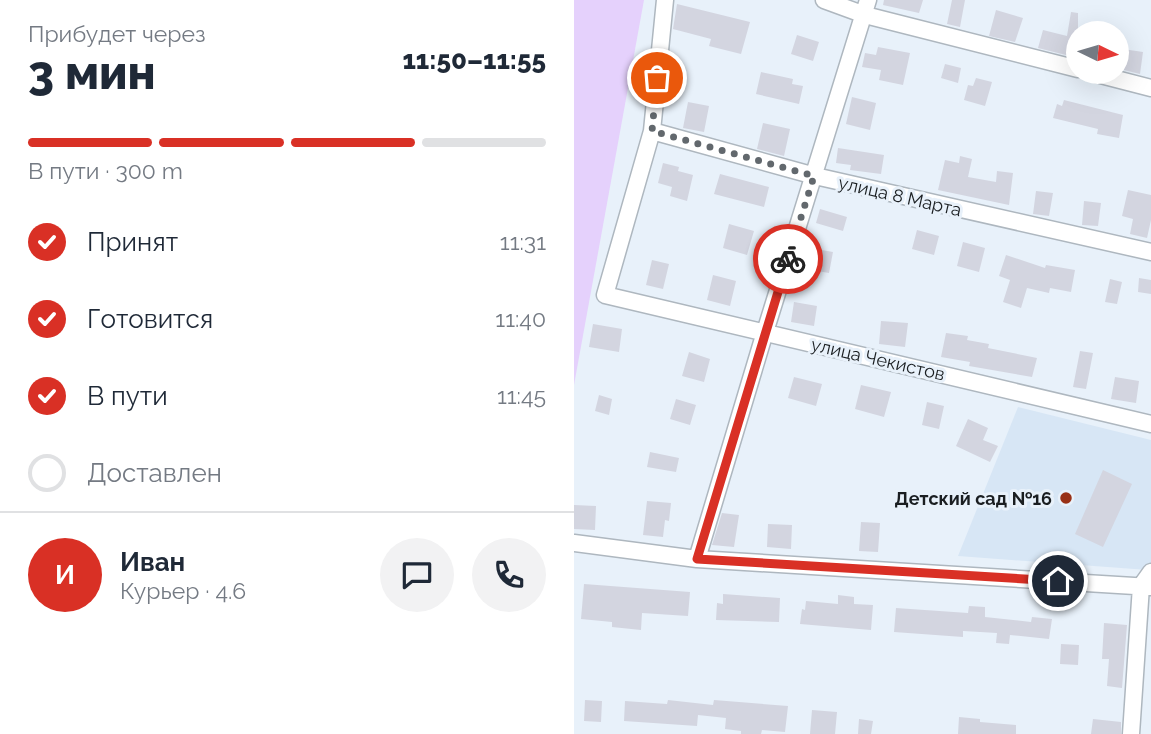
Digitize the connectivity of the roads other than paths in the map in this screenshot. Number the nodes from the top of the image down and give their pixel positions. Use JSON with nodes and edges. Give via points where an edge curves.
{"nodes":[{"id":1,"x":665,"y":0,"type":"edge"},
{"id":2,"x":824,"y":0,"type":"edge"},
{"id":3,"x":867,"y":7,"type":"edge"},
{"id":4,"x":1066,"y":65,"type":"edge"},
{"id":5,"x":1129,"y":82,"type":"edge"},
{"id":6,"x":1151,"y":88,"type":"edge"},
{"id":7,"x":652,"y":131,"type":"junction"},
{"id":8,"x":814,"y":176,"type":"junction"},
{"id":9,"x":1151,"y":252,"type":"edge"},
{"id":10,"x":765,"y":332,"type":"junction"},
{"id":11,"x":1151,"y":424,"type":"edge"},
{"id":12,"x":574,"y":543,"type":"edge"},
{"id":13,"x":697,"y":559,"type":"junction"},
{"id":14,"x":1151,"y":572,"type":"edge"},
{"id":15,"x":1146,"y":587,"type":"edge"},
{"id":16,"x":1131,"y":734,"type":"edge"}],
"edges":[{"from":1,"to":7,"type":"street"},
{"from":2,"to":3,"type":"street"},
{"from":3,"to":4,"type":"street"},
{"from":3,"to":8,"type":"street"},
{"from":5,"to":6,"type":"street"},
{"from":7,"to":8,"type":"street","name":"улица 8 Марта"},
{"from":7,"to":10,"type":"street","name":"улица Чекистов","via":[[604,295]]},
{"from":8,"to":9,"type":"street","name":"улица 8 Марта"},
{"from":8,"to":10,"type":"street"},
{"from":10,"to":11,"type":"street","name":"улица Чекистов"},
{"from":10,"to":13,"type":"street"},
{"from":12,"to":13,"type":"street"},
{"from":13,"to":15,"type":"street"},
{"from":14,"to":15,"type":"street"},
{"from":15,"to":16,"type":"street"}]}
